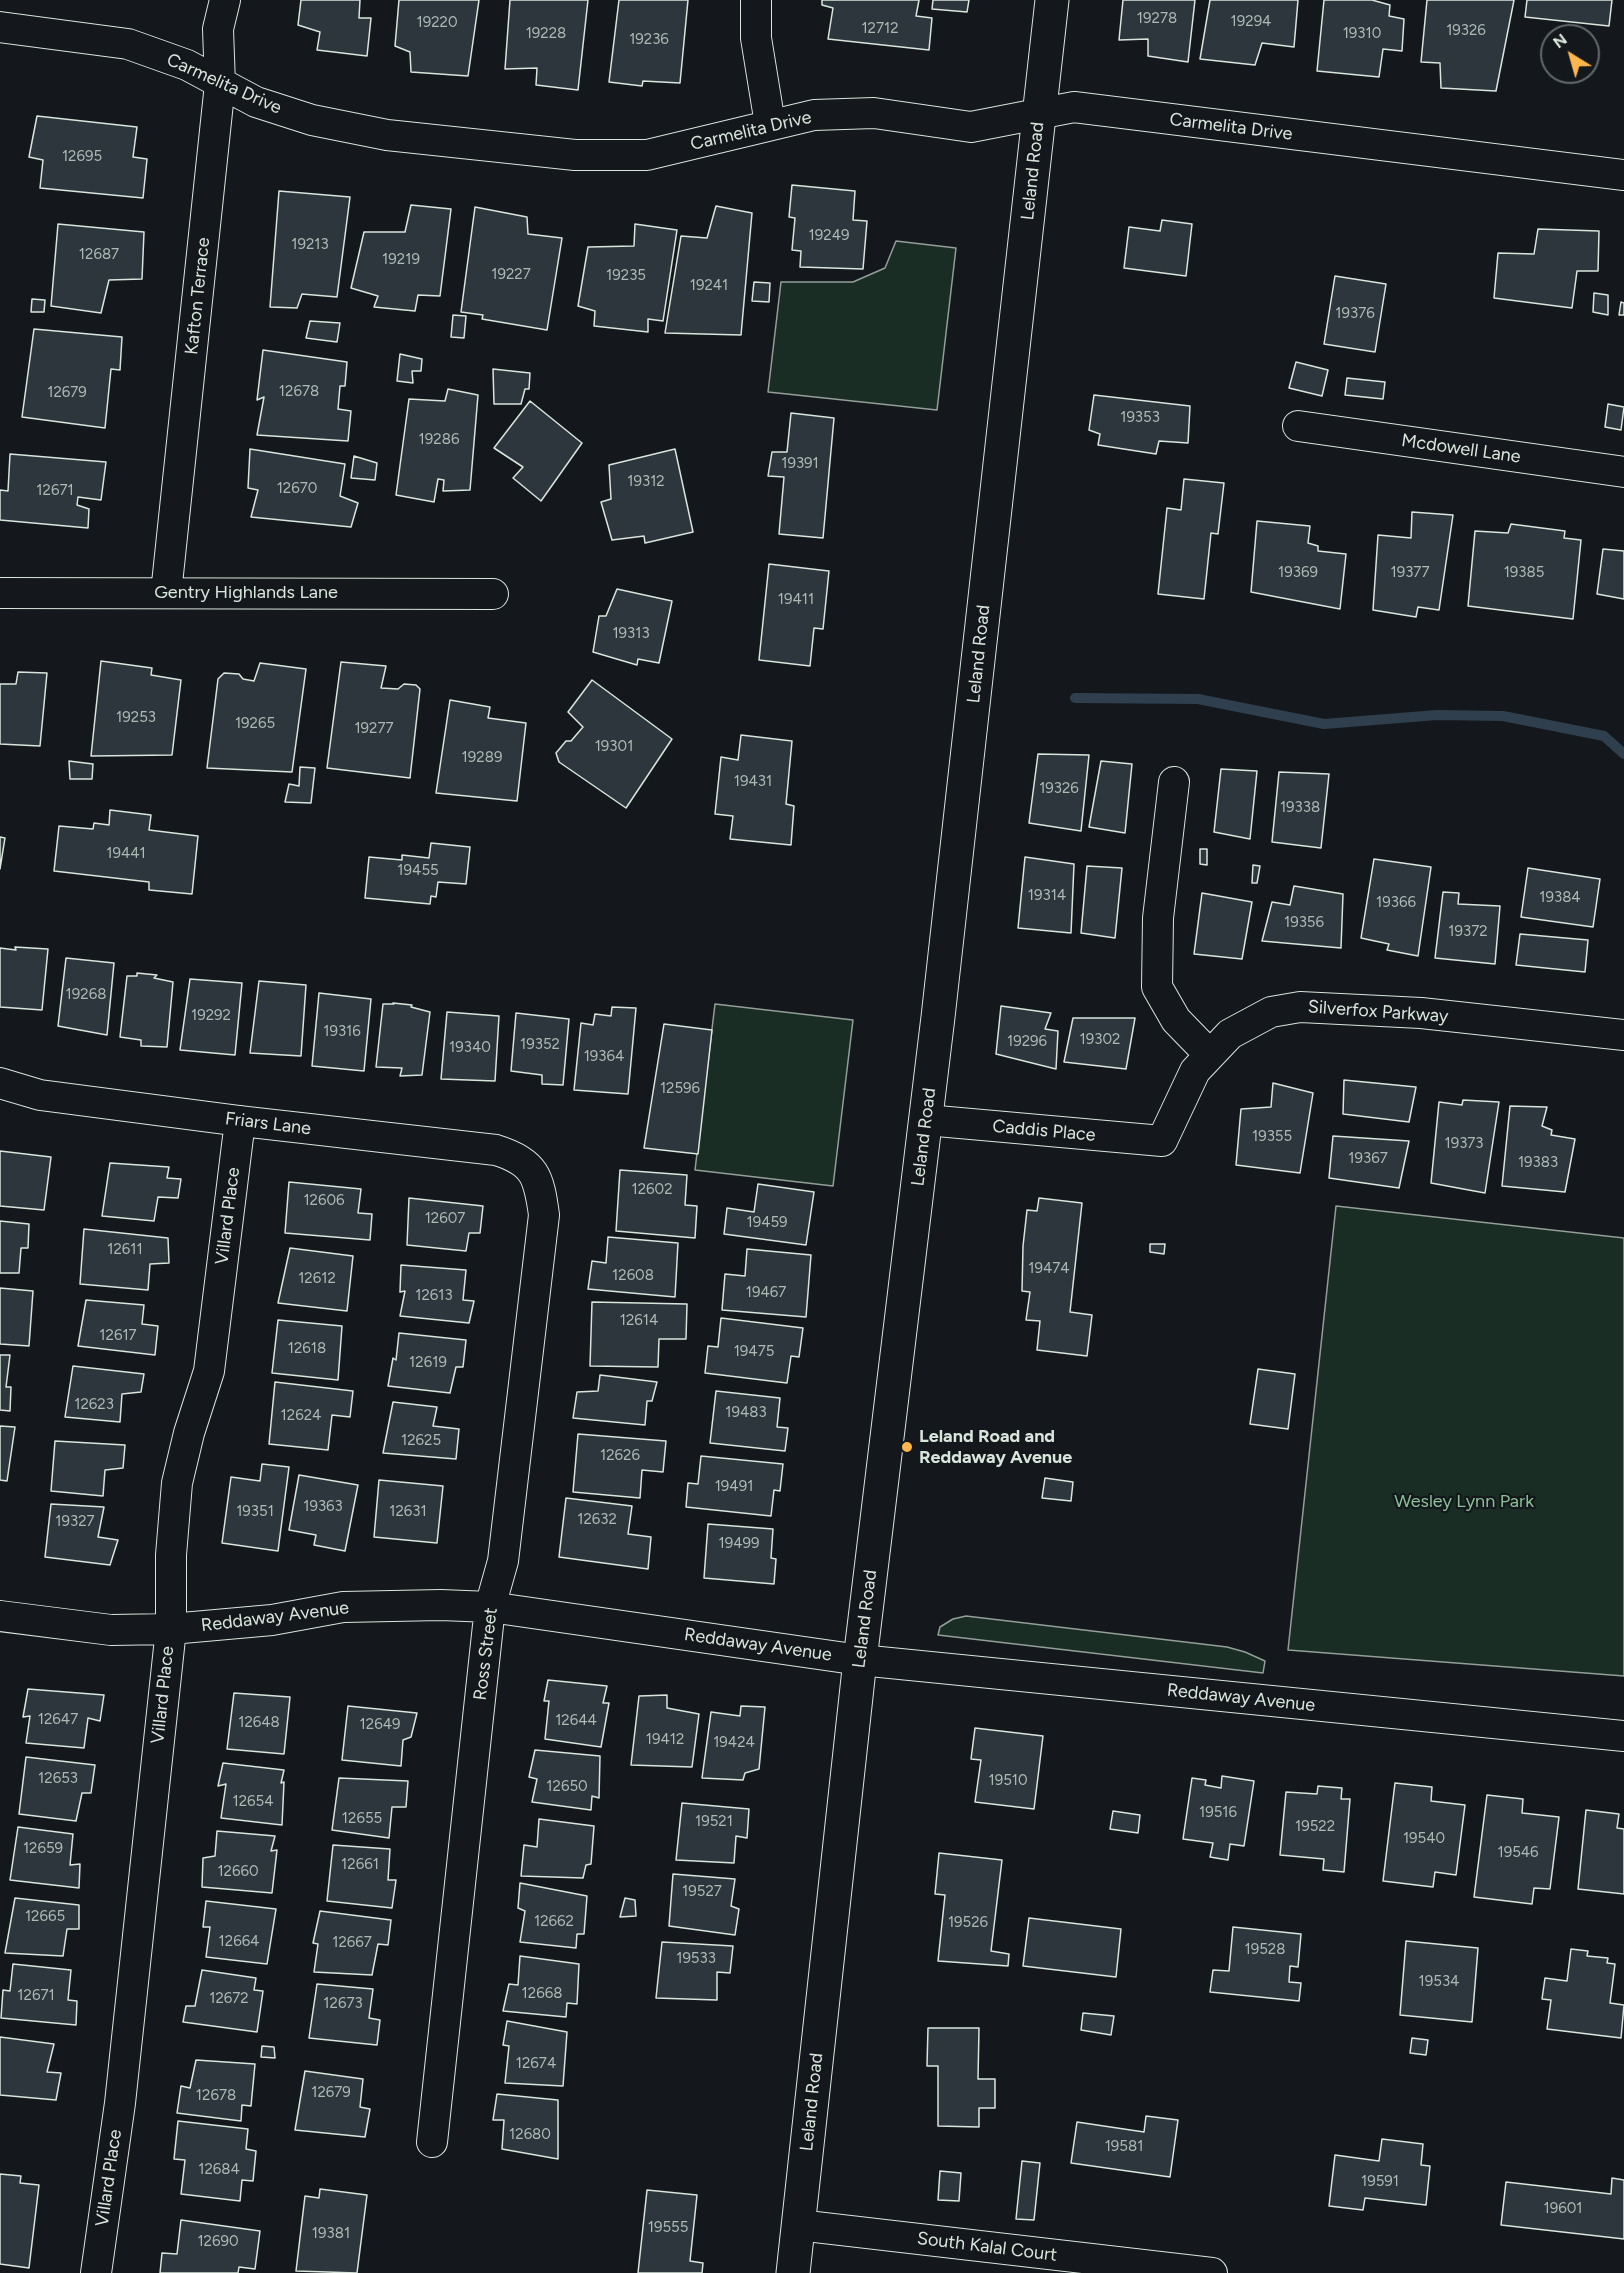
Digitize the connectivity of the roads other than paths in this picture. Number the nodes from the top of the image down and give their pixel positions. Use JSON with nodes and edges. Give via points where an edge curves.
{"nodes":[{"id":1,"x":225,"y":0,"type":"edge"},
{"id":2,"x":756,"y":0,"type":"edge"},
{"id":3,"x":1052,"y":0,"type":"edge"},
{"id":4,"x":0,"y":27,"type":"edge"},
{"id":5,"x":220,"y":84,"type":"junction"},
{"id":6,"x":1040,"y":114,"type":"junction"},
{"id":7,"x":771,"y":124,"type":"junction"},
{"id":8,"x":1624,"y":175,"type":"edge"},
{"id":9,"x":1298,"y":426,"type":"dead end"},
{"id":10,"x":1624,"y":472,"type":"edge"},
{"id":11,"x":0,"y":593,"type":"edge"},
{"id":12,"x":166,"y":593,"type":"junction"},
{"id":13,"x":493,"y":594,"type":"dead end"},
{"id":14,"x":1174,"y":782,"type":"dead end"},
{"id":15,"x":1624,"y":1035,"type":"edge"},
{"id":16,"x":1210,"y":1055,"type":"junction"},
{"id":17,"x":0,"y":1083,"type":"edge"},
{"id":18,"x":240,"y":1120,"type":"junction"},
{"id":19,"x":926,"y":1120,"type":"junction"},
{"id":20,"x":1162,"y":1141,"type":"joint"},
{"id":21,"x":532,"y":1170,"type":"joint"},
{"id":22,"x":490,"y":1607,"type":"junction"},
{"id":23,"x":0,"y":1616,"type":"edge"},
{"id":24,"x":171,"y":1629,"type":"junction"},
{"id":25,"x":860,"y":1660,"type":"junction"},
{"id":26,"x":1624,"y":1736,"type":"edge"},
{"id":27,"x":432,"y":2142,"type":"dead end"},
{"id":28,"x":798,"y":2225,"type":"junction"},
{"id":29,"x":96,"y":2273,"type":"edge"},
{"id":30,"x":793,"y":2273,"type":"edge"},
{"id":31,"x":1212,"y":2273,"type":"edge"}],
"edges":[{"from":1,"to":5,"type":"street","name":"Kafton Terrace","via":[[219,29]]},
{"from":2,"to":7,"type":"street","via":[[756,38]]},
{"from":3,"to":6,"type":"street","name":"Leland Road"},
{"from":4,"to":5,"type":"street","name":"Carmelita Drive","via":[[128,44],[187,65]]},
{"from":5,"to":7,"type":"street","name":"Carmelita Drive","via":[[256,102],[312,120],[387,135],[575,154],[647,154]]},
{"from":5,"to":12,"type":"street","name":"Kafton Terrace"},
{"from":6,"to":7,"type":"street","name":"Carmelita Drive","via":[[971,127],[874,113],[814,115]]},
{"from":6,"to":8,"type":"street","name":"Carmelita Drive","via":[[1074,107]]},
{"from":6,"to":19,"type":"street","name":"Leland Road"},
{"from":9,"to":10,"type":"street","name":"Mcdowell Lane"},
{"from":11,"to":12,"type":"street","name":"Gentry Highlands Lane"},
{"from":12,"to":13,"type":"street","name":"Gentry Highlands Lane"},
{"from":14,"to":16,"type":"street","via":[[1158,918],[1157,987],[1176,1020]]},
{"from":15,"to":16,"type":"street","name":"Silverfox Parkway","via":[[1421,1013],[1300,1007],[1271,1012],[1230,1034]]},
{"from":16,"to":20,"type":"street","name":"Silverfox Parkway","via":[[1195,1071]]},
{"from":17,"to":18,"type":"street","name":"Friars Lane","via":[[40,1095]]},
{"from":18,"to":21,"type":"street","name":"Friars Lane","via":[[496,1150],[515,1156]]},
{"from":18,"to":24,"type":"street","name":"Villard Place","via":[[209,1371],[177,1483],[171,1555]]},
{"from":19,"to":20,"type":"street","name":"Caddis Place"},
{"from":19,"to":25,"type":"street","name":"Leland Road"},
{"from":21,"to":22,"type":"street","name":"Ross Street","via":[[541,1190],[544,1215],[504,1561]]},
{"from":22,"to":24,"type":"street","name":"Reddaway Avenue","via":[[343,1607],[272,1620]]},
{"from":22,"to":25,"type":"street","name":"Reddaway Avenue"},
{"from":22,"to":27,"type":"street","name":"Ross Street"},
{"from":23,"to":24,"type":"street","name":"Reddaway Avenue","via":[[111,1630]]},
{"from":24,"to":29,"type":"street","name":"Villard Place","via":[[120,2103]]},
{"from":25,"to":26,"type":"street","name":"Reddaway Avenue"},
{"from":25,"to":28,"type":"street","name":"Leland Road"},
{"from":28,"to":30,"type":"street","name":"Leland Road"},
{"from":28,"to":31,"type":"street","name":"South Kalal Court"}]}
